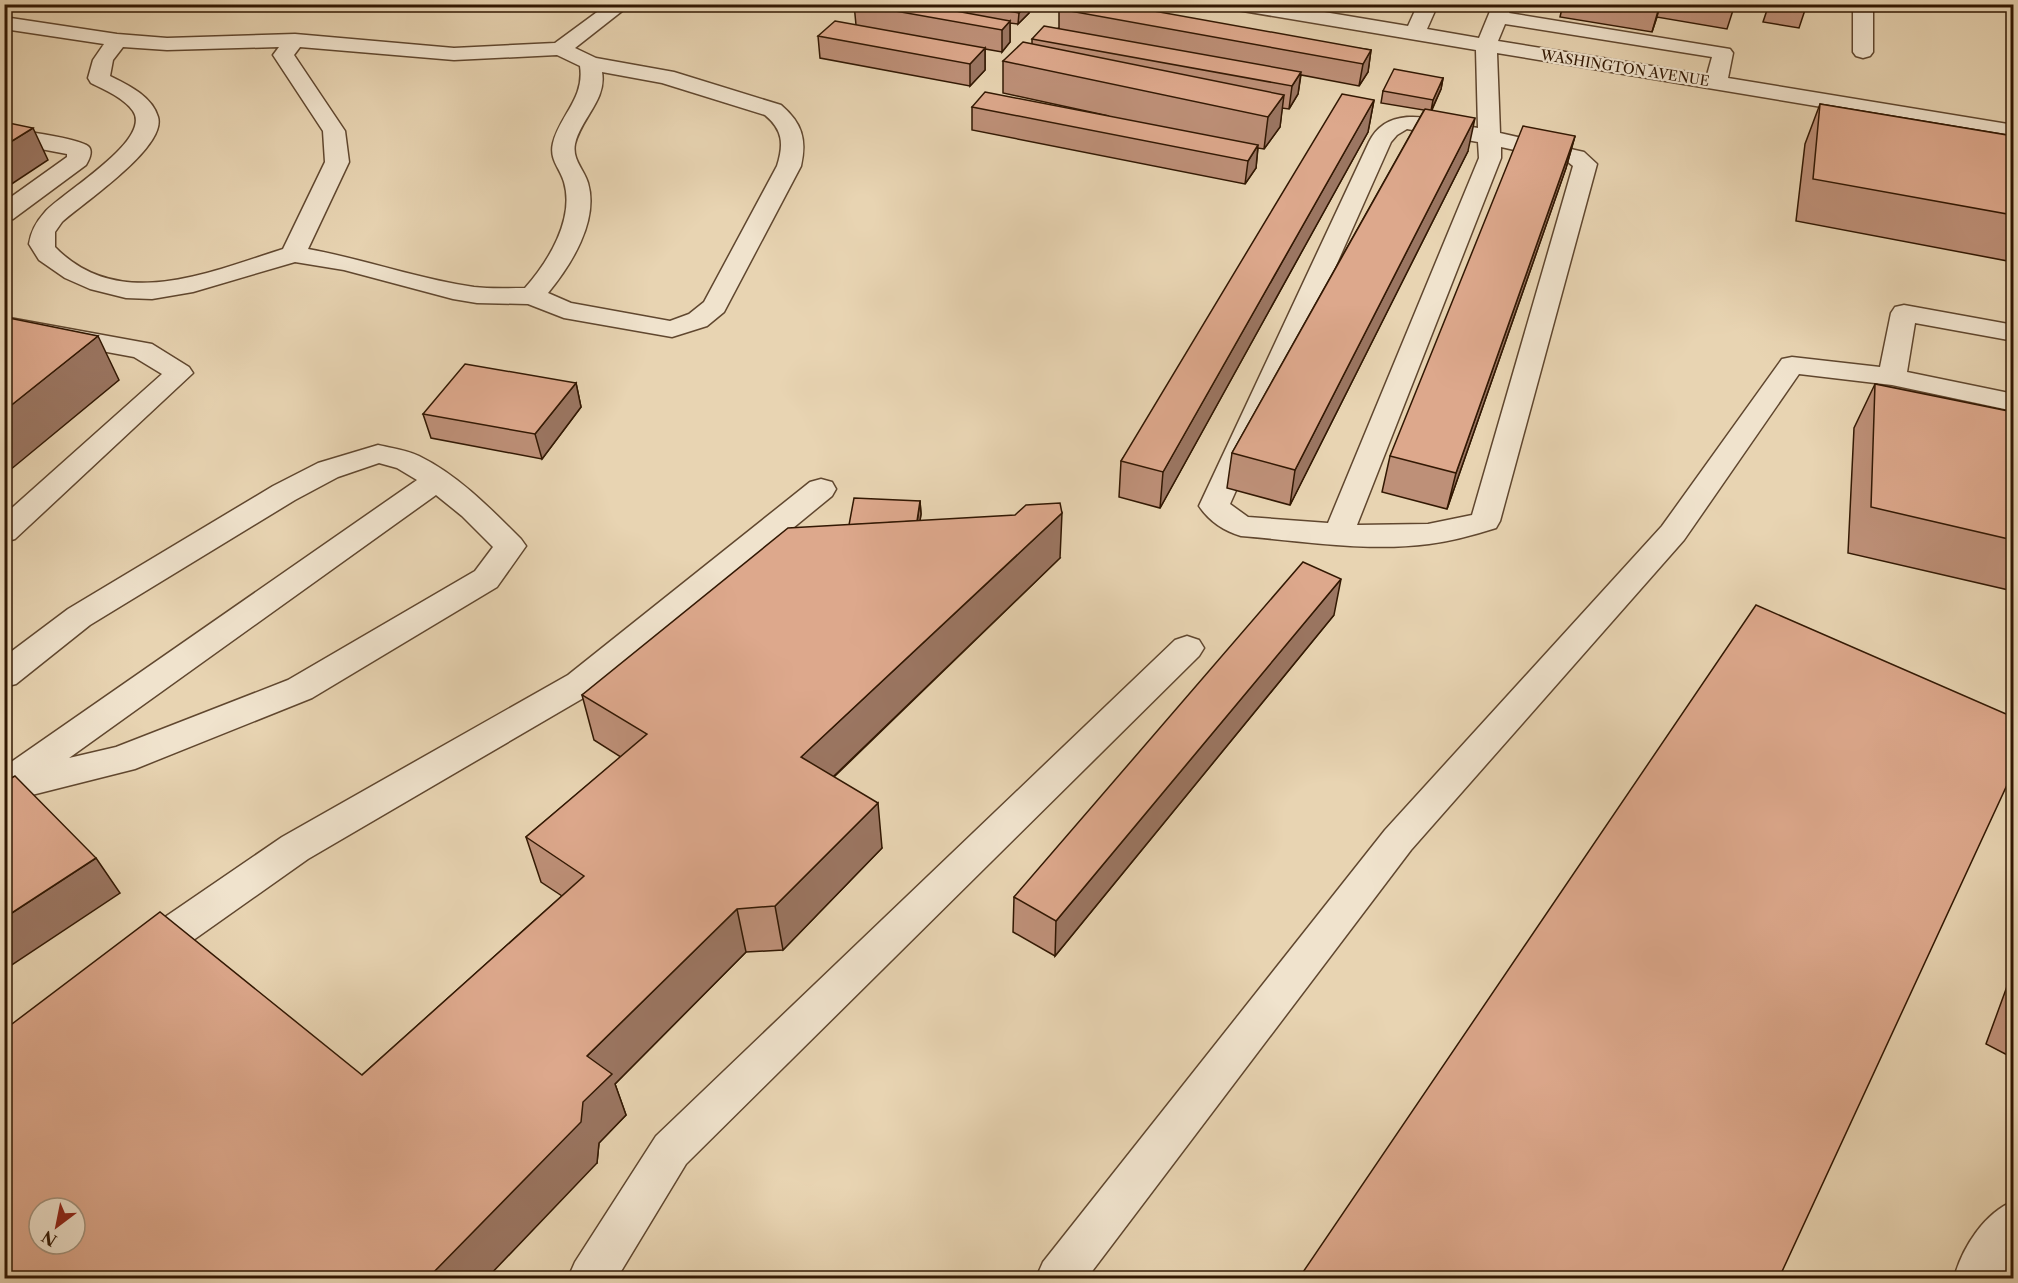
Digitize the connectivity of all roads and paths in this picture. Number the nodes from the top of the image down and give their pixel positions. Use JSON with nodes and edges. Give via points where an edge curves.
{"nodes":[{"id":1,"x":621,"y":4,"type":"edge"},
{"id":2,"x":1237,"y":4,"type":"edge"},
{"id":3,"x":1428,"y":4,"type":"edge"},
{"id":4,"x":1863,"y":4,"type":"edge"},
{"id":5,"x":1501,"y":11,"type":"edge"},
{"id":6,"x":4,"y":23,"type":"edge"},
{"id":7,"x":1415,"y":34,"type":"junction"},
{"id":8,"x":117,"y":40,"type":"junction"},
{"id":9,"x":295,"y":40,"type":"junction"},
{"id":10,"x":1486,"y":45,"type":"junction"},
{"id":11,"x":560,"y":49,"type":"junction"},
{"id":12,"x":1863,"y":51,"type":"dead end"},
{"id":13,"x":590,"y":63,"type":"junction"},
{"id":14,"x":1716,"y":83,"type":"junction"},
{"id":15,"x":2013,"y":132,"type":"edge"},
{"id":16,"x":4,"y":135,"type":"edge"},
{"id":17,"x":1489,"y":148,"type":"junction"},
{"id":18,"x":4,"y":214,"type":"edge"},
{"id":19,"x":294,"y":254,"type":"junction"},
{"id":20,"x":532,"y":296,"type":"junction"},
{"id":21,"x":4,"y":324,"type":"edge"},
{"id":22,"x":2013,"y":333,"type":"edge"},
{"id":23,"x":1892,"y":377,"type":"junction"},
{"id":24,"x":2013,"y":404,"type":"edge"},
{"id":25,"x":437,"y":480,"type":"junction"},
{"id":26,"x":821,"y":489,"type":"dead end"},
{"id":27,"x":4,"y":532,"type":"edge"},
{"id":28,"x":1339,"y":533,"type":"junction"},
{"id":29,"x":1187,"y":648,"type":"dead end"},
{"id":30,"x":4,"y":675,"type":"edge"},
{"id":31,"x":4,"y":787,"type":"edge"},
{"id":32,"x":121,"y":969,"type":"edge"},
{"id":33,"x":2013,"y":1223,"type":"edge"},
{"id":34,"x":591,"y":1278,"type":"edge"},
{"id":35,"x":1059,"y":1278,"type":"edge"},
{"id":36,"x":1977,"y":1278,"type":"edge"}],
"edges":[{"from":1,"to":11,"type":"street"},
{"from":2,"to":7,"type":"street","name":"WASHINGTON AVENUE"},
{"from":3,"to":7,"type":"street"},
{"from":4,"to":12,"type":"street"},
{"from":5,"to":10,"type":"street"},
{"from":5,"to":14,"type":"street","via":[[1723,53]]},
{"from":6,"to":8,"type":"street"},
{"from":7,"to":10,"type":"street","name":"WASHINGTON AVENUE"},
{"from":8,"to":9,"type":"street","via":[[167,44]]},
{"from":8,"to":19,"type":"street","via":[[104,60],[99,78],[137,102],[148,116],[148,129],[138,146],[52,219],[41,236],[41,245],[54,261],[94,281],[136,291],[202,281]]},
{"from":9,"to":11,"type":"street","via":[[454,54]]},
{"from":9,"to":19,"type":"street","via":[[283,55],[334,131],[337,162]]},
{"from":10,"to":14,"type":"street","name":"WASHINGTON AVENUE"},
{"from":10,"to":17,"type":"street"},
{"from":11,"to":13,"type":"street"},
{"from":13,"to":20,"type":"street","via":[[594,79],[591,92],[562,154],[577,186],[575,217],[547,280]]},
{"from":13,"to":20,"type":"street","via":[[666,76],[773,110],[793,132],[794,148],[789,166],[715,306],[698,320],[672,329],[564,310]]},
{"from":14,"to":15,"type":"street","name":"WASHINGTON AVENUE"},
{"from":16,"to":18,"type":"street","via":[[79,150],[78,160]]},
{"from":17,"to":28,"type":"street"},
{"from":17,"to":28,"type":"street","via":[[1576,157],[1585,164],[1485,521],[1465,529],[1401,537]]},
{"from":17,"to":28,"type":"street","via":[[1405,122],[1385,131],[1214,506],[1241,526]]},
{"from":19,"to":20,"type":"street","via":[[453,291]]},
{"from":21,"to":27,"type":"street","via":[[142,350],[179,373]]},
{"from":22,"to":23,"type":"street","via":[[1904,313]]},
{"from":23,"to":24,"type":"street"},
{"from":23,"to":35,"type":"street","via":[[1792,365],[1673,533],[1398,840]]},
{"from":25,"to":30,"type":"street","via":[[407,461],[378,454],[328,470],[79,617]]},
{"from":25,"to":31,"type":"street"},
{"from":25,"to":31,"type":"street","via":[[510,546],[486,579],[300,689],[122,759]]},
{"from":26,"to":32,"type":"street","via":[[579,684],[295,848]]},
{"from":29,"to":34,"type":"street","via":[[671,1150]]},
{"from":33,"to":36,"type":"street","via":[[1982,1262]]}]}
